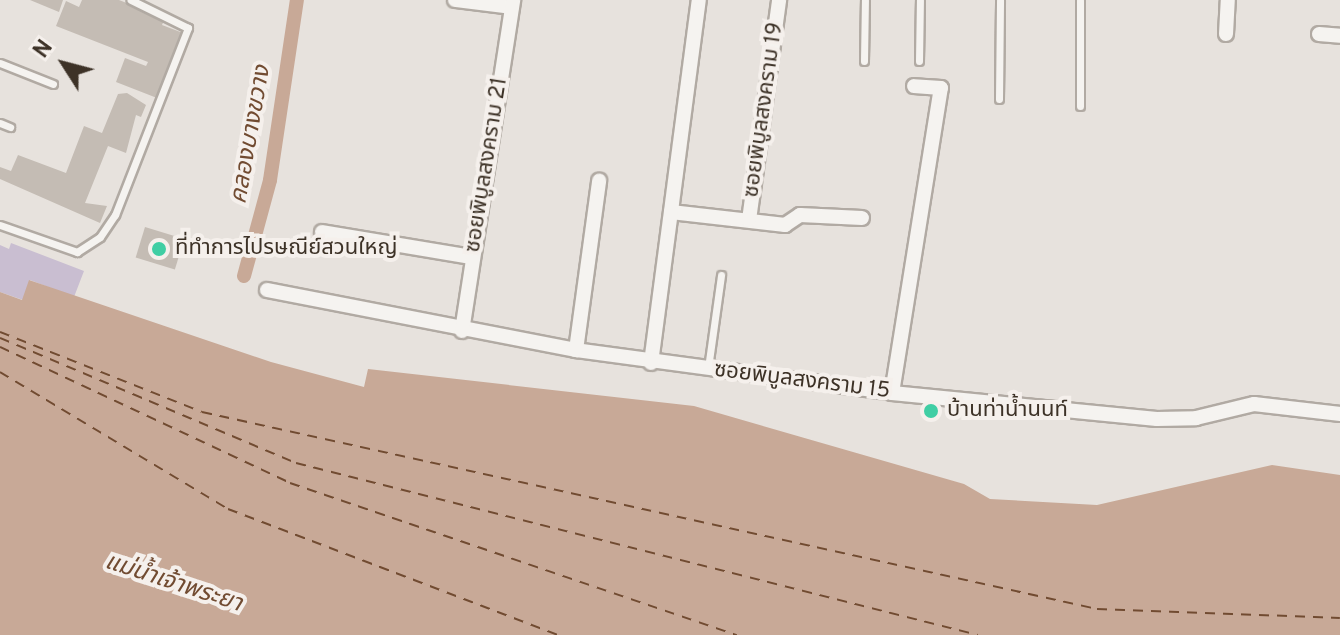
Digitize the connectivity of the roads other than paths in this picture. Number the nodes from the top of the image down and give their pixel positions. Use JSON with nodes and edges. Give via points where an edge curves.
{"nodes":[{"id":1,"x":131,"y":0,"type":"edge"},
{"id":2,"x":455,"y":0,"type":"edge"},
{"id":3,"x":699,"y":0,"type":"edge"},
{"id":4,"x":779,"y":0,"type":"edge"},
{"id":5,"x":865,"y":0,"type":"edge"},
{"id":6,"x":920,"y":0,"type":"edge"},
{"id":7,"x":1000,"y":0,"type":"edge"},
{"id":8,"x":1080,"y":0,"type":"edge"},
{"id":9,"x":1228,"y":0,"type":"edge"},
{"id":10,"x":512,"y":3,"type":"edge"},
{"id":11,"x":1226,"y":34,"type":"dead end"},
{"id":12,"x":1319,"y":34,"type":"dead end"},
{"id":13,"x":1340,"y":36,"type":"edge"},
{"id":14,"x":864,"y":61,"type":"dead end"},
{"id":15,"x":919,"y":61,"type":"dead end"},
{"id":16,"x":0,"y":63,"type":"edge"},
{"id":17,"x":53,"y":84,"type":"dead end"},
{"id":18,"x":914,"y":86,"type":"dead end"},
{"id":19,"x":999,"y":99,"type":"dead end"},
{"id":20,"x":1080,"y":106,"type":"dead end"},
{"id":21,"x":0,"y":123,"type":"edge"},
{"id":22,"x":10,"y":127,"type":"dead end"},
{"id":23,"x":599,"y":181,"type":"dead end"},
{"id":24,"x":671,"y":212,"type":"junction"},
{"id":25,"x":862,"y":218,"type":"dead end"},
{"id":26,"x":749,"y":220,"type":"junction"},
{"id":27,"x":0,"y":225,"type":"edge"},
{"id":28,"x":322,"y":232,"type":"dead end"},
{"id":29,"x":472,"y":257,"type":"junction"},
{"id":30,"x":721,"y":275,"type":"dead end"},
{"id":31,"x":267,"y":290,"type":"dead end"},
{"id":32,"x":462,"y":331,"type":"junction"},
{"id":33,"x":576,"y":350,"type":"junction"},
{"id":34,"x":651,"y":363,"type":"junction"},
{"id":35,"x":708,"y":369,"type":"junction"},
{"id":36,"x":892,"y":393,"type":"junction"},
{"id":37,"x":1340,"y":414,"type":"edge"}],
"edges":[{"from":1,"to":27,"type":"lane","via":[[188,28],[115,215],[86,248],[68,251]]},
{"from":2,"to":10,"type":"street"},
{"from":3,"to":24,"type":"street"},
{"from":4,"to":26,"type":"street","name":"ซอยพิบูลสงคราม 19"},
{"from":5,"to":14,"type":"lane"},
{"from":6,"to":15,"type":"lane"},
{"from":7,"to":19,"type":"lane"},
{"from":8,"to":20,"type":"lane"},
{"from":9,"to":11,"type":"street"},
{"from":10,"to":29,"type":"street","name":"ซอยพิบูลสงคราม 21"},
{"from":12,"to":13,"type":"street"},
{"from":16,"to":17,"type":"lane"},
{"from":18,"to":36,"type":"street","via":[[941,88]]},
{"from":21,"to":22,"type":"lane"},
{"from":23,"to":33,"type":"street"},
{"from":24,"to":26,"type":"street"},
{"from":24,"to":34,"type":"street"},
{"from":25,"to":26,"type":"street","via":[[800,215],[785,225]]},
{"from":28,"to":29,"type":"street"},
{"from":29,"to":32,"type":"street","name":"ซอยพิบูลสงคราม 21"},
{"from":30,"to":35,"type":"lane"},
{"from":31,"to":32,"type":"street","name":"ซอยพิบูลสงคราม 15"},
{"from":32,"to":33,"type":"street","name":"ซอยพิบูลสงคราม 15"},
{"from":33,"to":34,"type":"street","name":"ซอยพิบูลสงคราม 15"},
{"from":34,"to":35,"type":"street","name":"ซอยพิบูลสงคราม 15"},
{"from":35,"to":36,"type":"street","name":"ซอยพิบูลสงคราม 15"},
{"from":36,"to":37,"type":"street","name":"ซอยพิบูลสงคราม 15","via":[[1157,419],[1196,418],[1254,404]]}]}
